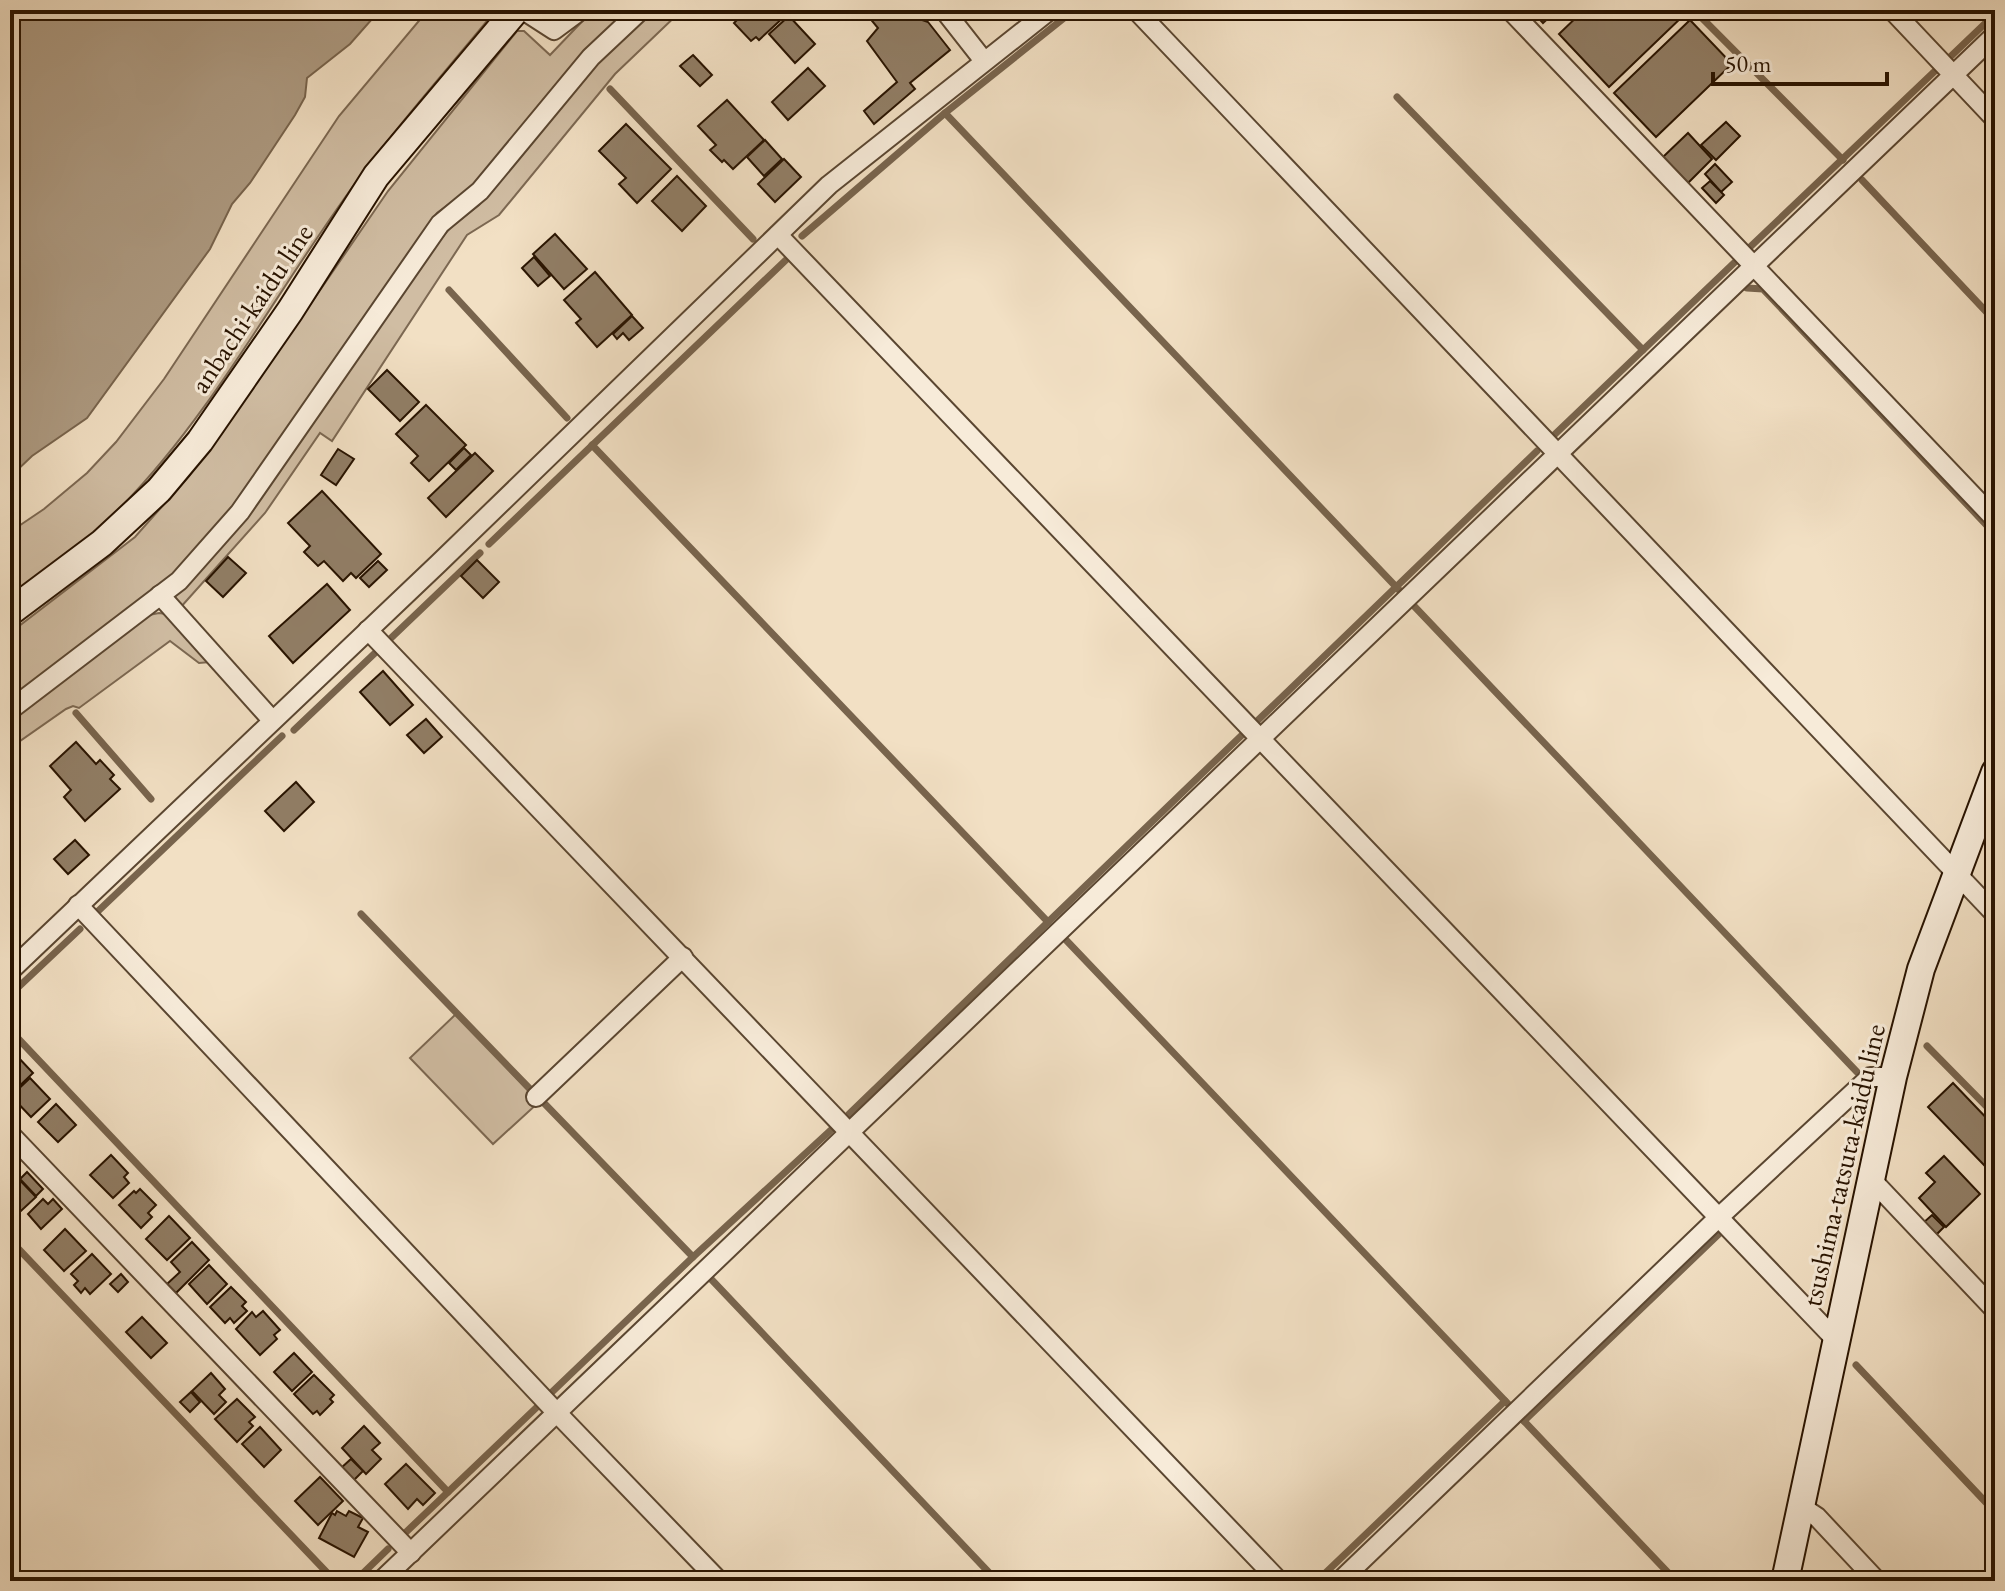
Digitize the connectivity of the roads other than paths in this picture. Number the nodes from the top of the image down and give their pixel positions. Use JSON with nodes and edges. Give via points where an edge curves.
{"nodes":[{"id":1,"x":516,"y":10,"type":"edge"},
{"id":2,"x":523,"y":10,"type":"edge"},
{"id":3,"x":581,"y":10,"type":"edge"},
{"id":4,"x":641,"y":10,"type":"edge"},
{"id":5,"x":944,"y":10,"type":"edge"},
{"id":6,"x":1050,"y":10,"type":"edge"},
{"id":7,"x":1136,"y":10,"type":"edge"},
{"id":8,"x":1510,"y":10,"type":"edge"},
{"id":9,"x":1892,"y":10,"type":"edge"},
{"id":10,"x":1995,"y":35,"type":"edge"},
{"id":11,"x":984,"y":61,"type":"junction"},
{"id":12,"x":1953,"y":74,"type":"junction"},
{"id":13,"x":1995,"y":119,"type":"edge"},
{"id":14,"x":778,"y":235,"type":"junction"},
{"id":15,"x":1755,"y":265,"type":"junction"},
{"id":16,"x":1557,"y":456,"type":"junction"},
{"id":17,"x":1995,"y":519,"type":"edge"},
{"id":18,"x":160,"y":595,"type":"junction"},
{"id":19,"x":10,"y":612,"type":"edge"},
{"id":20,"x":368,"y":630,"type":"junction"},
{"id":21,"x":10,"y":710,"type":"edge"},
{"id":22,"x":272,"y":720,"type":"junction"},
{"id":23,"x":1260,"y":739,"type":"junction"},
{"id":24,"x":1995,"y":772,"type":"edge"},
{"id":25,"x":1956,"y":873,"type":"junction"},
{"id":26,"x":78,"y":905,"type":"junction"},
{"id":27,"x":1995,"y":914,"type":"edge"},
{"id":28,"x":683,"y":957,"type":"junction"},
{"id":29,"x":10,"y":971,"type":"edge"},
{"id":30,"x":1893,"y":1077,"type":"junction"},
{"id":31,"x":536,"y":1097,"type":"dead end"},
{"id":32,"x":849,"y":1131,"type":"junction"},
{"id":33,"x":10,"y":1134,"type":"edge"},
{"id":34,"x":1871,"y":1179,"type":"junction"},
{"id":35,"x":1718,"y":1218,"type":"junction"},
{"id":36,"x":1995,"y":1310,"type":"edge"},
{"id":37,"x":1836,"y":1340,"type":"junction"},
{"id":38,"x":557,"y":1413,"type":"junction"},
{"id":39,"x":1802,"y":1507,"type":"junction"},
{"id":40,"x":411,"y":1553,"type":"junction"},
{"id":41,"x":381,"y":1581,"type":"edge"},
{"id":42,"x":719,"y":1581,"type":"edge"},
{"id":43,"x":1279,"y":1581,"type":"edge"},
{"id":44,"x":1340,"y":1581,"type":"edge"},
{"id":45,"x":1785,"y":1581,"type":"edge"},
{"id":46,"x":1877,"y":1581,"type":"edge"}],
"edges":[{"from":1,"to":19,"type":"main road","name":"anbachi-kaidu line","via":[[376,176],[290,311],[200,441],[159,490],[102,543]]},
{"from":2,"to":3,"type":"street","via":[[554,30]]},
{"from":4,"to":18,"type":"street","via":[[591,57],[480,191],[440,224],[240,512]]},
{"from":5,"to":11,"type":"street"},
{"from":6,"to":11,"type":"street"},
{"from":7,"to":16,"type":"street"},
{"from":8,"to":15,"type":"street"},
{"from":9,"to":12,"type":"street"},
{"from":10,"to":12,"type":"street"},
{"from":11,"to":14,"type":"street","via":[[829,185]]},
{"from":12,"to":13,"type":"street"},
{"from":12,"to":15,"type":"street"},
{"from":14,"to":20,"type":"street"},
{"from":14,"to":23,"type":"street"},
{"from":15,"to":16,"type":"street"},
{"from":15,"to":17,"type":"street"},
{"from":16,"to":23,"type":"street"},
{"from":16,"to":25,"type":"street"},
{"from":18,"to":21,"type":"street"},
{"from":18,"to":22,"type":"street"},
{"from":20,"to":22,"type":"street"},
{"from":20,"to":28,"type":"street"},
{"from":22,"to":26,"type":"street"},
{"from":23,"to":32,"type":"street"},
{"from":23,"to":35,"type":"street"},
{"from":24,"to":25,"type":"main road","name":"tsushima-tatsuta-kaidu line"},
{"from":25,"to":27,"type":"street"},
{"from":25,"to":30,"type":"main road","name":"tsushima-tatsuta-kaidu line","via":[[1921,969]]},
{"from":26,"to":29,"type":"street"},
{"from":26,"to":38,"type":"street"},
{"from":28,"to":31,"type":"street"},
{"from":28,"to":32,"type":"street"},
{"from":30,"to":34,"type":"main road","name":"tsushima-tatsuta-kaidu line"},
{"from":30,"to":35,"type":"street","via":[[1870,1077]]},
{"from":32,"to":38,"type":"street"},
{"from":32,"to":43,"type":"street"},
{"from":33,"to":40,"type":"street"},
{"from":34,"to":36,"type":"street"},
{"from":34,"to":37,"type":"main road","name":"tsushima-tatsuta-kaidu line"},
{"from":35,"to":37,"type":"street"},
{"from":35,"to":44,"type":"street"},
{"from":37,"to":39,"type":"main road","name":"tsushima-tatsuta-kaidu line"},
{"from":38,"to":40,"type":"street"},
{"from":38,"to":42,"type":"street"},
{"from":39,"to":45,"type":"main road","name":"tsushima-tatsuta-kaidu line"},
{"from":39,"to":46,"type":"street"},
{"from":40,"to":41,"type":"street"}]}
